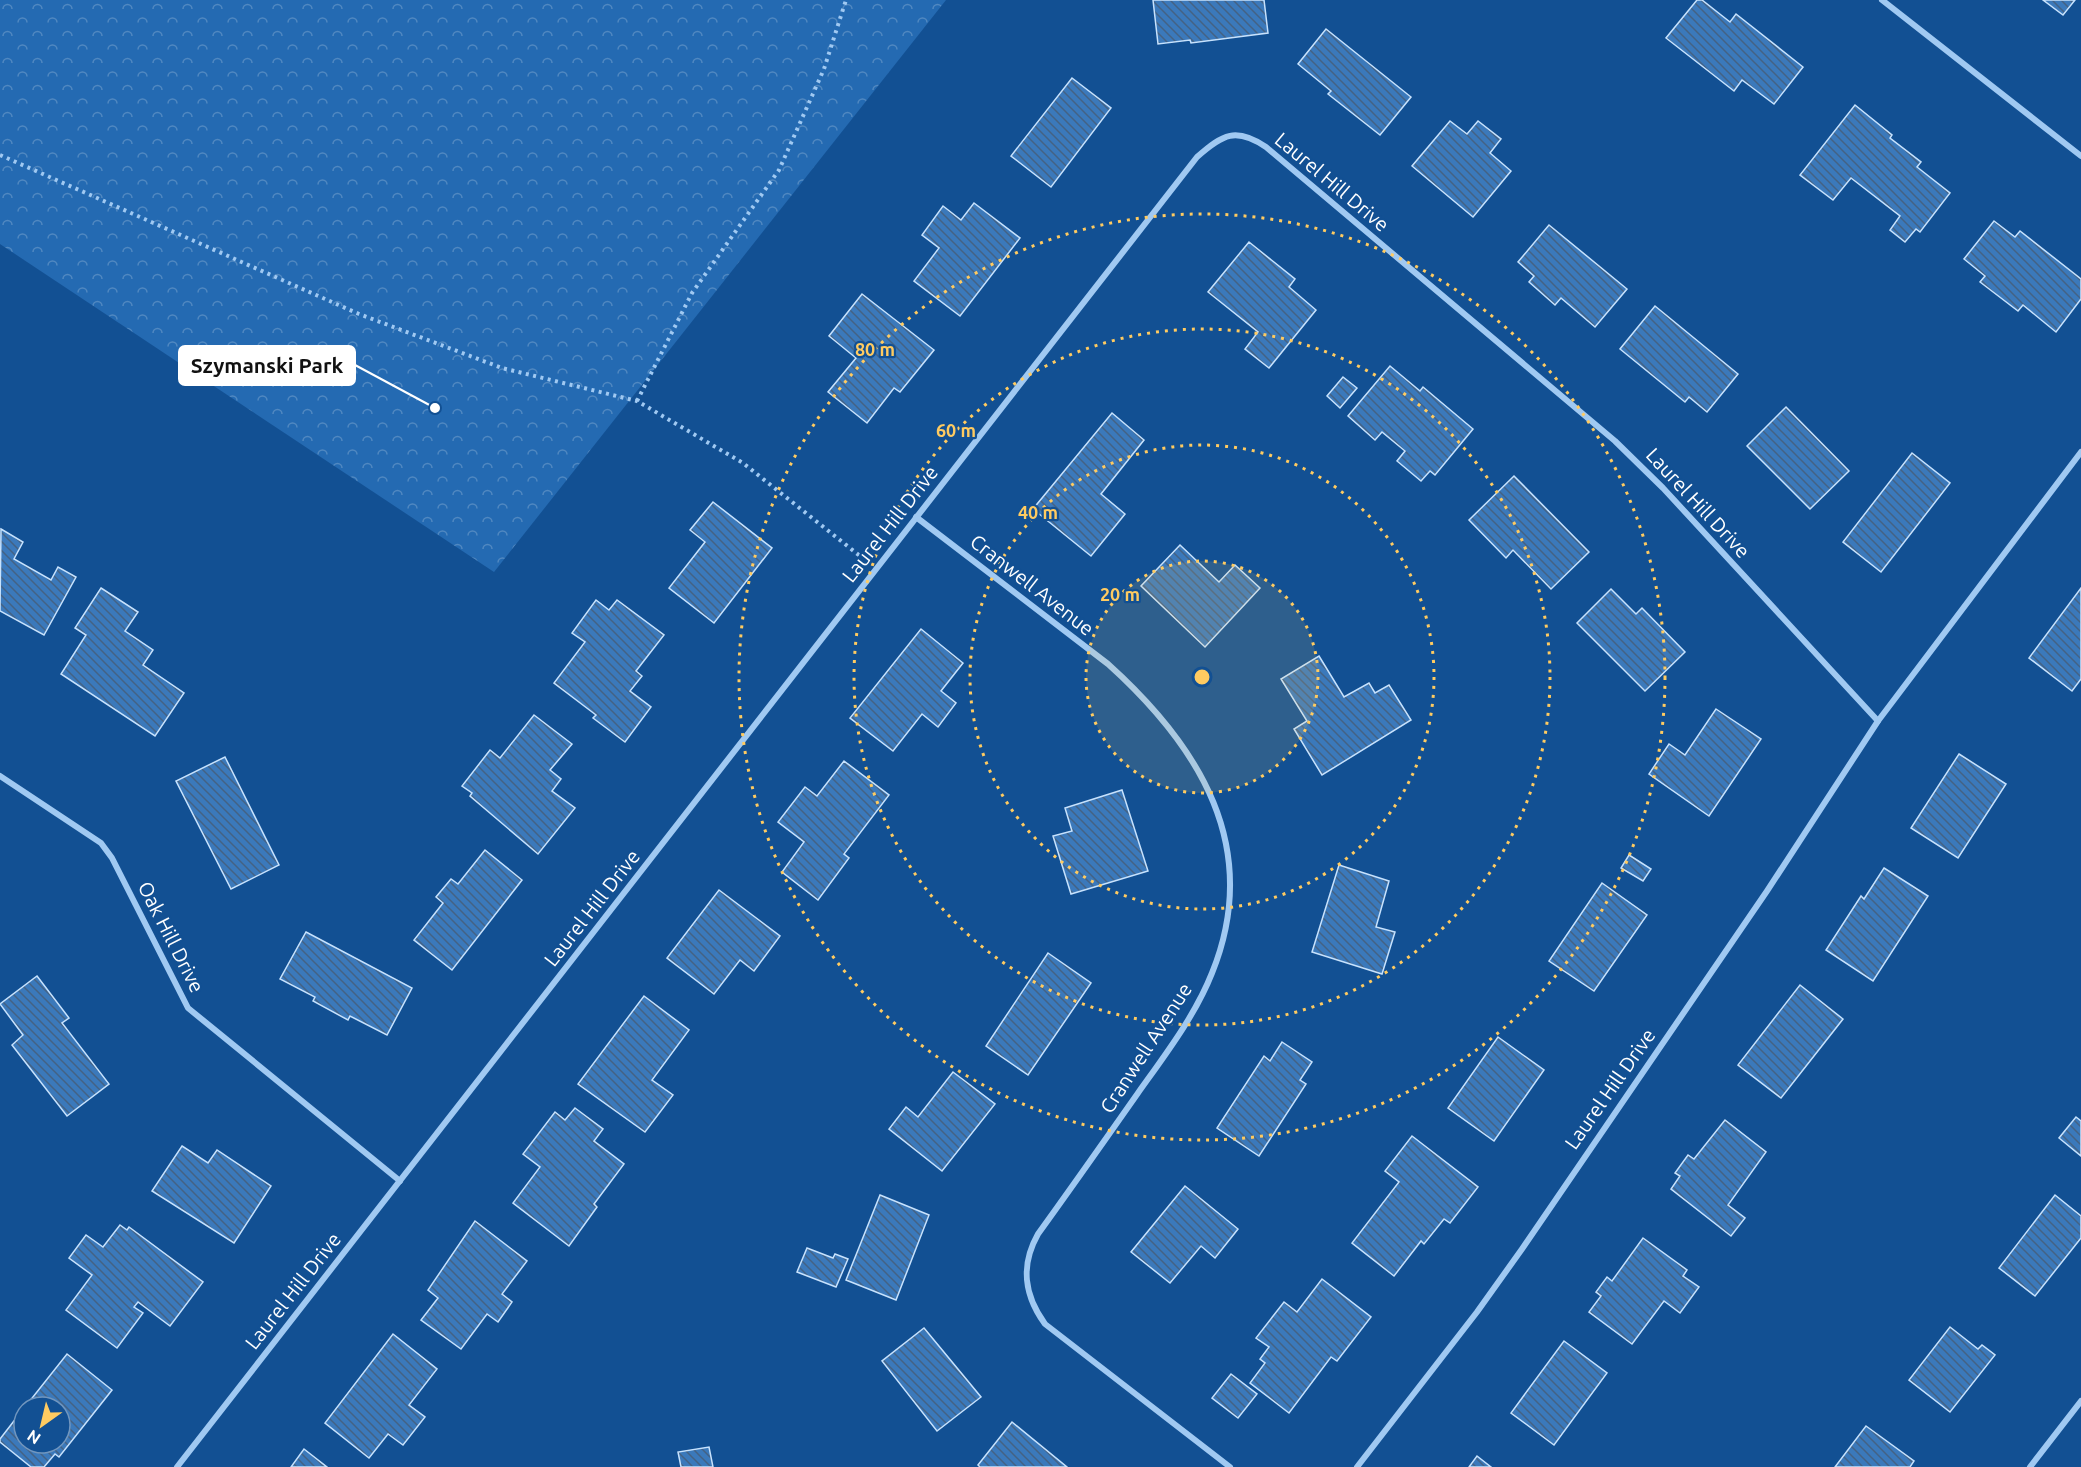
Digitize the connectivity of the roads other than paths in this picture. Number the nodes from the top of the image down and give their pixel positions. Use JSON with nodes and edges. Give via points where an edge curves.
{"nodes":[{"id":1,"x":1882,"y":0,"type":"edge"},
{"id":2,"x":2081,"y":156,"type":"edge"},
{"id":3,"x":2081,"y":452,"type":"edge"},
{"id":4,"x":916,"y":517,"type":"junction"},
{"id":5,"x":1878,"y":721,"type":"junction"},
{"id":6,"x":0,"y":776,"type":"edge"},
{"id":7,"x":400,"y":1181,"type":"junction"},
{"id":8,"x":2081,"y":1401,"type":"edge"},
{"id":9,"x":177,"y":1467,"type":"edge"},
{"id":10,"x":1230,"y":1467,"type":"edge"},
{"id":11,"x":1358,"y":1467,"type":"edge"},
{"id":12,"x":2030,"y":1467,"type":"edge"}],
"edges":[{"from":1,"to":2,"type":"street"},
{"from":3,"to":5,"type":"street","name":"Laurel Hill Drive"},
{"from":4,"to":5,"type":"street","name":"Laurel Hill Drive","via":[[1197,157],[1214,142],[1230,135],[1248,136],[1266,147],[1615,441]]},
{"from":4,"to":7,"type":"street","name":"Laurel Hill Drive"},
{"from":4,"to":10,"type":"street","name":"Cranwell Avenue","via":[[1108,664],[1143,696],[1193,759],[1218,814],[1227,853],[1228,893],[1224,933],[1213,972],[1168,1051],[1038,1234],[1030,1248],[1026,1280],[1032,1304],[1044,1324]]},
{"from":5,"to":11,"type":"street","name":"Laurel Hill Drive","via":[[1767,891],[1522,1249]]},
{"from":6,"to":7,"type":"street","name":"Oak Hill Drive","via":[[101,843],[188,1008]]},
{"from":7,"to":9,"type":"street","name":"Laurel Hill Drive"},
{"from":8,"to":12,"type":"street"}]}
